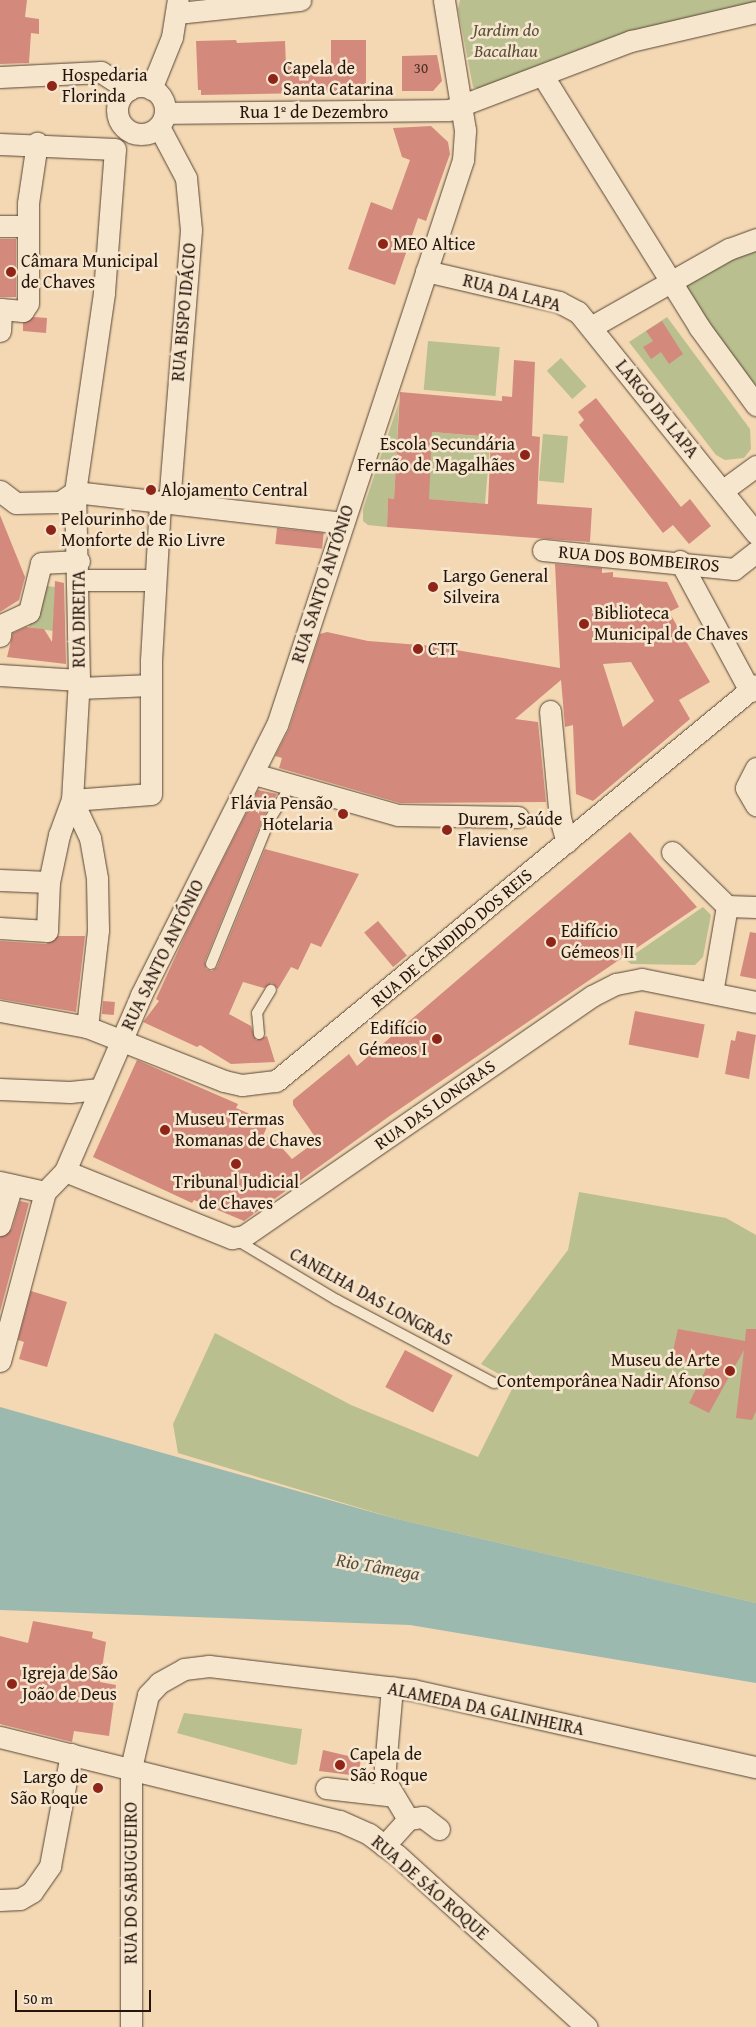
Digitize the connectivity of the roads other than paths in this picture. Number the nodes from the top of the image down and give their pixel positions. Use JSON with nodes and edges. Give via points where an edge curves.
{"nodes":[{"id":1,"x":300,"y":0,"type":"edge"},
{"id":2,"x":444,"y":0,"type":"edge"},
{"id":3,"x":211,"y":5,"type":"edge"},
{"id":4,"x":178,"y":7,"type":"edge"},
{"id":5,"x":756,"y":12,"type":"edge"},
{"id":6,"x":543,"y":76,"type":"junction"},
{"id":7,"x":0,"y":78,"type":"edge"},
{"id":8,"x":151,"y":89,"type":"junction"},
{"id":9,"x":129,"y":90,"type":"junction"},
{"id":10,"x":462,"y":108,"type":"junction"},
{"id":11,"x":162,"y":120,"type":"junction"},
{"id":12,"x":131,"y":132,"type":"junction"},
{"id":13,"x":38,"y":143,"type":"junction"},
{"id":14,"x":0,"y":144,"type":"edge"},
{"id":15,"x":115,"y":149,"type":"junction"},
{"id":16,"x":0,"y":226,"type":"edge"},
{"id":17,"x":28,"y":226,"type":"junction"},
{"id":18,"x":756,"y":239,"type":"edge"},
{"id":19,"x":426,"y":271,"type":"junction"},
{"id":20,"x":672,"y":280,"type":"junction"},
{"id":21,"x":592,"y":327,"type":"junction"},
{"id":22,"x":0,"y":331,"type":"edge"},
{"id":23,"x":756,"y":405,"type":"edge"},
{"id":24,"x":756,"y":466,"type":"edge"},
{"id":25,"x":0,"y":491,"type":"edge"},
{"id":26,"x":722,"y":491,"type":"junction"},
{"id":27,"x":75,"y":492,"type":"junction"},
{"id":28,"x":165,"y":503,"type":"junction"},
{"id":29,"x":343,"y":523,"type":"junction"},
{"id":30,"x":756,"y":533,"type":"edge"},
{"id":31,"x":542,"y":550,"type":"dead end"},
{"id":32,"x":756,"y":552,"type":"edge"},
{"id":33,"x":680,"y":561,"type":"junction"},
{"id":34,"x":79,"y":570,"type":"junction"},
{"id":35,"x":155,"y":580,"type":"junction"},
{"id":36,"x":0,"y":625,"type":"edge"},
{"id":37,"x":0,"y":636,"type":"edge"},
{"id":38,"x":0,"y":674,"type":"edge"},
{"id":39,"x":79,"y":684,"type":"junction"},
{"id":40,"x":151,"y":685,"type":"junction"},
{"id":41,"x":753,"y":688,"type":"edge"},
{"id":42,"x":550,"y":711,"type":"dead end"},
{"id":43,"x":756,"y":768,"type":"edge"},
{"id":44,"x":254,"y":774,"type":"junction"},
{"id":45,"x":284,"y":795,"type":"dead end"},
{"id":46,"x":72,"y":800,"type":"junction"},
{"id":47,"x":756,"y":805,"type":"edge"},
{"id":48,"x":518,"y":817,"type":"dead end"},
{"id":49,"x":567,"y":842,"type":"junction"},
{"id":50,"x":672,"y":852,"type":"dead end"},
{"id":51,"x":0,"y":880,"type":"edge"},
{"id":52,"x":49,"y":882,"type":"junction"},
{"id":53,"x":727,"y":906,"type":"junction"},
{"id":54,"x":756,"y":907,"type":"edge"},
{"id":55,"x":0,"y":928,"type":"edge"},
{"id":56,"x":214,"y":962,"type":"dead end"},
{"id":57,"x":271,"y":990,"type":"dead end"},
{"id":58,"x":712,"y":993,"type":"junction"},
{"id":59,"x":756,"y":1002,"type":"edge"},
{"id":60,"x":0,"y":1010,"type":"edge"},
{"id":61,"x":87,"y":1027,"type":"junction"},
{"id":62,"x":259,"y":1034,"type":"dead end"},
{"id":63,"x":122,"y":1040,"type":"junction"},
{"id":64,"x":0,"y":1089,"type":"edge"},
{"id":65,"x":100,"y":1089,"type":"junction"},
{"id":66,"x":65,"y":1171,"type":"junction"},
{"id":67,"x":6,"y":1184,"type":"edge"},
{"id":68,"x":45,"y":1192,"type":"junction"},
{"id":69,"x":0,"y":1225,"type":"edge"},
{"id":70,"x":232,"y":1238,"type":"junction"},
{"id":71,"x":6,"y":1365,"type":"edge"},
{"id":72,"x":494,"y":1383,"type":"dead end"},
{"id":73,"x":392,"y":1687,"type":"junction"},
{"id":74,"x":0,"y":1737,"type":"edge"},
{"id":75,"x":71,"y":1754,"type":"junction"},
{"id":76,"x":756,"y":1767,"type":"edge"},
{"id":77,"x":131,"y":1768,"type":"junction"},
{"id":78,"x":326,"y":1788,"type":"dead end"},
{"id":79,"x":394,"y":1796,"type":"junction"},
{"id":80,"x":408,"y":1818,"type":"junction"},
{"id":81,"x":439,"y":1829,"type":"dead end"},
{"id":82,"x":384,"y":1846,"type":"junction"},
{"id":83,"x":4,"y":1900,"type":"edge"},
{"id":84,"x":131,"y":2027,"type":"edge"},
{"id":85,"x":587,"y":2027,"type":"edge"}],
"edges":[{"from":1,"to":3,"type":"street"},
{"from":2,"to":10,"type":"street","name":"RUA SANTO ANTÓNIO"},
{"from":3,"to":4,"type":"street"},
{"from":4,"to":8,"type":"street","via":[[172,38]]},
{"from":5,"to":6,"type":"street","name":"Rua 1º de Dezembro","via":[[631,41]]},
{"from":6,"to":10,"type":"street","name":"Rua 1º de Dezembro"},
{"from":6,"to":20,"type":"street"},
{"from":7,"to":9,"type":"street","via":[[101,72]]},
{"from":8,"to":9,"type":"street"},
{"from":8,"to":11,"type":"street","via":[[162,99]]},
{"from":9,"to":12,"type":"street","via":[[120,100],[118,115]]},
{"from":10,"to":11,"type":"street","name":"Rua 1º de Dezembro","via":[[434,112]]},
{"from":10,"to":19,"type":"street","name":"RUA SANTO ANTÓNIO","via":[[466,136],[463,160]]},
{"from":11,"to":12,"type":"street","via":[[146,134]]},
{"from":11,"to":28,"type":"street","name":"RUA BISPO IDÁCIO","via":[[186,178],[191,230]]},
{"from":12,"to":15,"type":"street"},
{"from":13,"to":14,"type":"street"},
{"from":13,"to":15,"type":"street"},
{"from":13,"to":17,"type":"street","via":[[28,203]]},
{"from":15,"to":27,"type":"street","name":"RUA DIREITA","via":[[104,292]]},
{"from":16,"to":17,"type":"street"},
{"from":17,"to":22,"type":"street","via":[[28,303],[23,311],[1,309]]},
{"from":18,"to":20,"type":"street","via":[[729,249]]},
{"from":19,"to":21,"type":"street","name":"RUA DA LAPA","via":[[559,302],[578,312]]},
{"from":19,"to":29,"type":"street","name":"RUA SANTO ANTÓNIO"},
{"from":20,"to":21,"type":"street"},
{"from":20,"to":23,"type":"street","via":[[699,327]]},
{"from":21,"to":26,"type":"street","name":"LARGO DA LAPA"},
{"from":24,"to":26,"type":"street"},
{"from":25,"to":27,"type":"street","via":[[16,503],[60,502]]},
{"from":26,"to":30,"type":"street","name":"LARGO DA LAPA"},
{"from":27,"to":28,"type":"street"},
{"from":27,"to":34,"type":"street","name":"RUA DIREITA"},
{"from":28,"to":29,"type":"street"},
{"from":28,"to":35,"type":"street","name":"RUA BISPO IDÁCIO"},
{"from":29,"to":44,"type":"street","name":"RUA SANTO ANTÓNIO","via":[[277,725]]},
{"from":31,"to":33,"type":"street","name":"RUA DOS BOMBEIROS"},
{"from":32,"to":33,"type":"street","name":"RUA DOS BOMBEIROS","via":[[734,569]]},
{"from":33,"to":41,"type":"street"},
{"from":34,"to":35,"type":"street"},
{"from":34,"to":36,"type":"street","via":[[41,563],[28,612]]},
{"from":34,"to":39,"type":"street","name":"RUA DIREITA"},
{"from":35,"to":40,"type":"street","name":"RUA BISPO IDÁCIO"},
{"from":36,"to":37,"type":"street"},
{"from":38,"to":39,"type":"street"},
{"from":39,"to":40,"type":"street"},
{"from":39,"to":46,"type":"street","name":"RUA DIREITA"},
{"from":40,"to":46,"type":"street","name":"RUA BISPO IDÁCIO","via":[[151,794]]},
{"from":41,"to":49,"type":"street","name":"RUA DE CÂNDIDO DOS REIS"},
{"from":42,"to":49,"type":"street","via":[[560,818]]},
{"from":43,"to":47,"type":"street","via":[[746,788]]},
{"from":44,"to":48,"type":"street","via":[[398,815]]},
{"from":44,"to":63,"type":"street","name":"RUA SANTO ANTÓNIO","via":[[141,995]]},
{"from":45,"to":56,"type":"lane","via":[[270,819]]},
{"from":46,"to":52,"type":"street"},
{"from":46,"to":61,"type":"street","name":"RUA DIREITA","via":[[90,838],[96,878],[98,930]]},
{"from":49,"to":63,"type":"street","name":"RUA DE CÂNDIDO DOS REIS","via":[[279,1075],[242,1085],[224,1081]]},
{"from":50,"to":53,"type":"street"},
{"from":51,"to":52,"type":"street"},
{"from":52,"to":55,"type":"street","via":[[47,931]]},
{"from":53,"to":54,"type":"street"},
{"from":53,"to":58,"type":"street"},
{"from":57,"to":62,"type":"lane","via":[[257,1013]]},
{"from":58,"to":59,"type":"street"},
{"from":58,"to":70,"type":"street","name":"RUA DAS LONGRAS","via":[[642,979],[616,984],[592,996],[252,1232]]},
{"from":60,"to":61,"type":"street"},
{"from":61,"to":63,"type":"street"},
{"from":63,"to":65,"type":"street","name":"RUA SANTO ANTÓNIO"},
{"from":64,"to":65,"type":"street","via":[[70,1092]]},
{"from":65,"to":66,"type":"street","name":"RUA SANTO ANTÓNIO"},
{"from":66,"to":68,"type":"street"},
{"from":66,"to":70,"type":"street"},
{"from":67,"to":68,"type":"street"},
{"from":67,"to":69,"type":"street"},
{"from":68,"to":71,"type":"street","via":[[6,1340]]},
{"from":68,"to":71,"type":"street","via":[[51,1210]]},
{"from":70,"to":72,"type":"lane","name":"CANELHA DAS LONGRAS","via":[[338,1300]]},
{"from":73,"to":76,"type":"street","name":"ALAMEDA DA GALINHEIRA"},
{"from":73,"to":77,"type":"street","name":"ALAMEDA DA GALINHEIRA","via":[[209,1666],[184,1669],[159,1683],[148,1695]]},
{"from":73,"to":79,"type":"street","via":[[384,1780]]},
{"from":74,"to":75,"type":"street","name":"RUA DE SÃO ROQUE"},
{"from":75,"to":77,"type":"street","name":"RUA DE SÃO ROQUE"},
{"from":75,"to":83,"type":"street","via":[[50,1866],[32,1892],[20,1899]]},
{"from":77,"to":82,"type":"street","name":"RUA DE SÃO ROQUE","via":[[340,1821]]},
{"from":77,"to":84,"type":"street","name":"RUA DO SABUGUEIRO"},
{"from":78,"to":79,"type":"street"},
{"from":79,"to":80,"type":"street"},
{"from":80,"to":81,"type":"street","via":[[423,1817]]},
{"from":80,"to":82,"type":"street"},
{"from":82,"to":85,"type":"street","name":"RUA DE SÃO ROQUE"}]}
